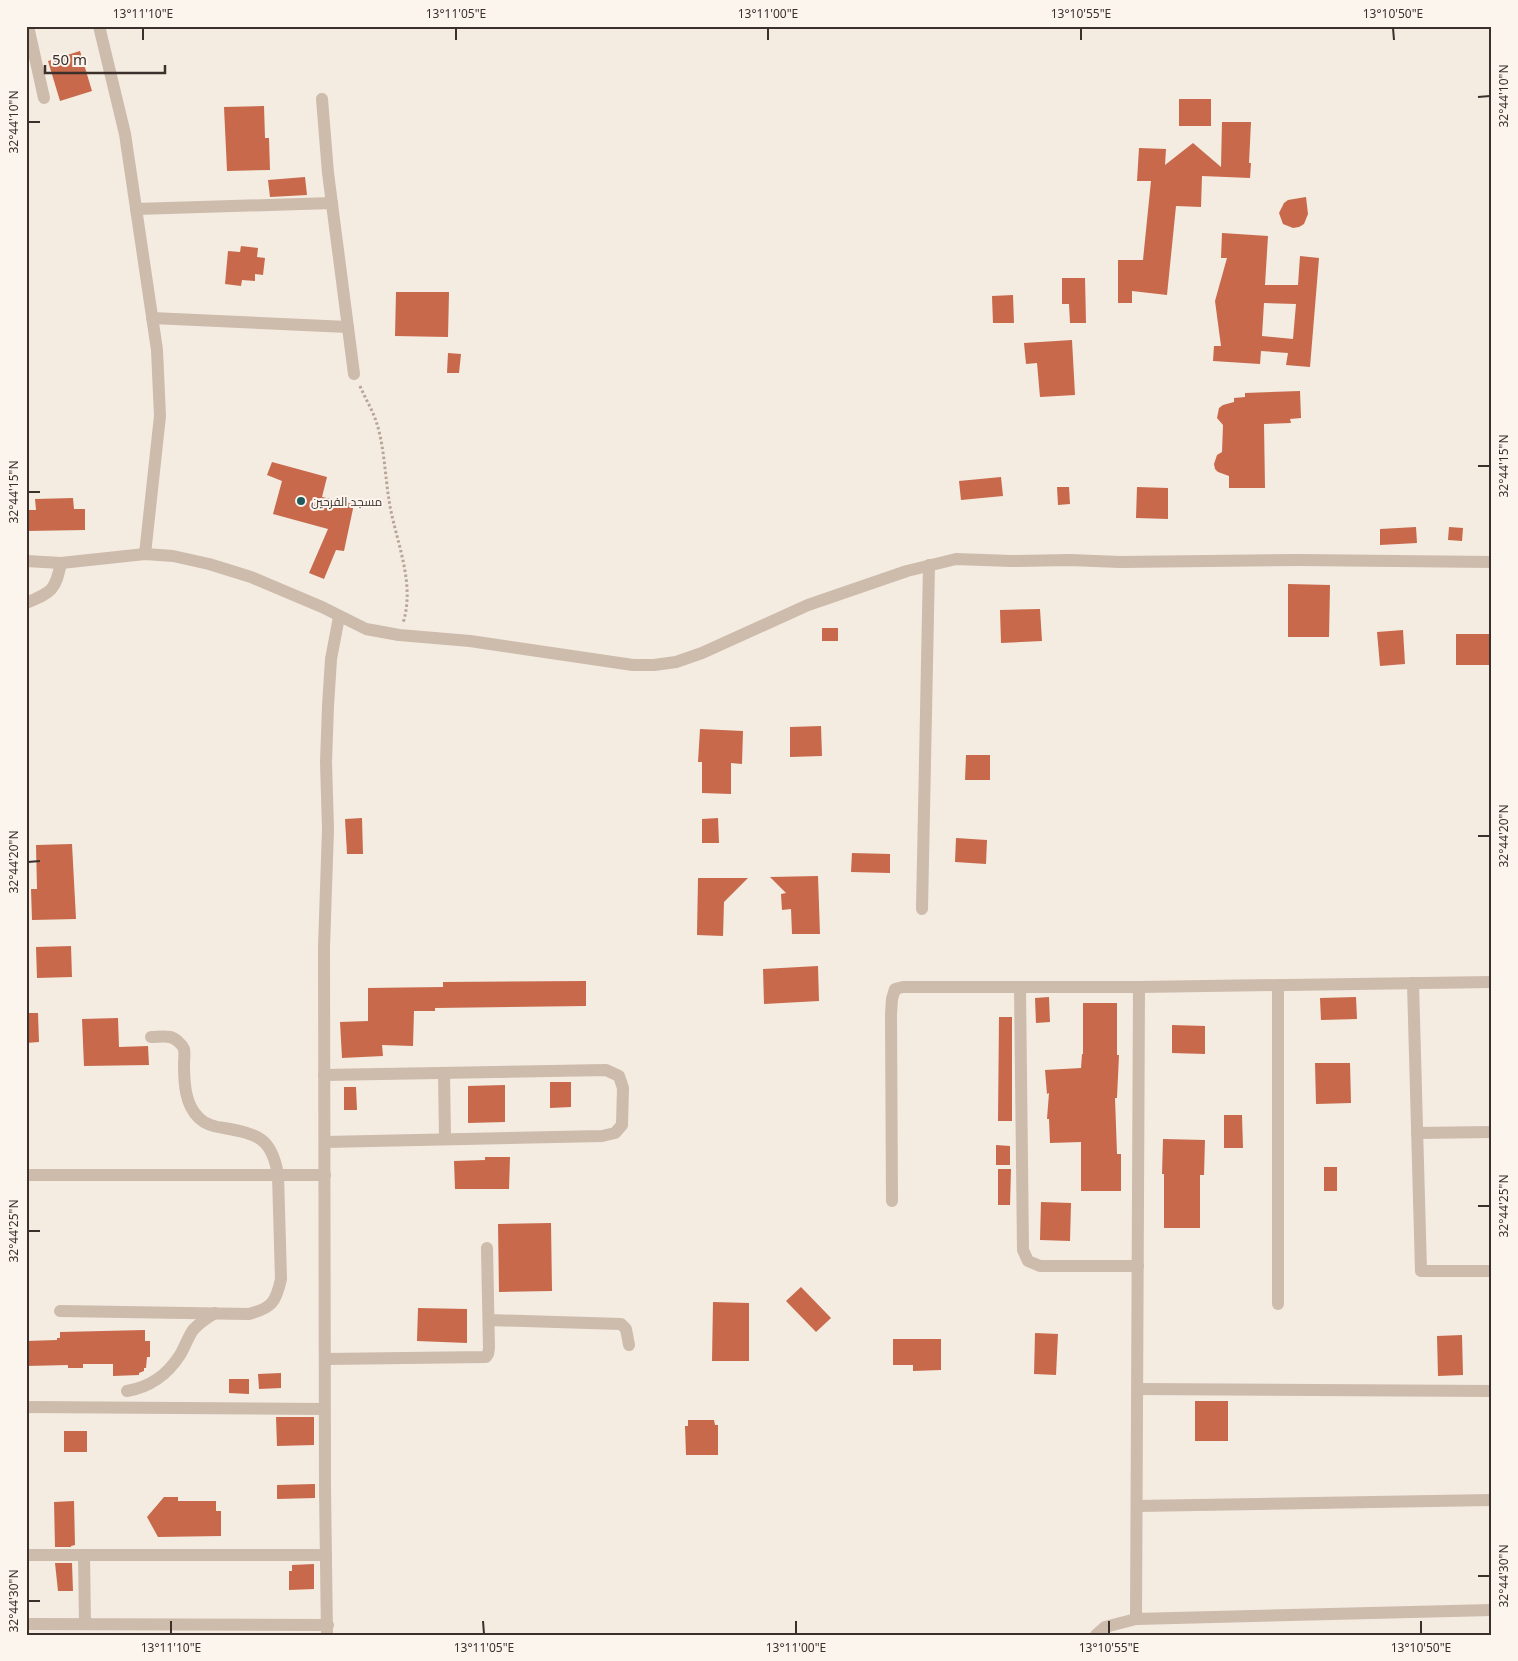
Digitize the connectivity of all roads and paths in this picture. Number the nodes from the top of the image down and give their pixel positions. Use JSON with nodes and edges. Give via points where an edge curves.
{"nodes":[{"id":1,"x":28,"y":26,"type":"edge"},
{"id":2,"x":98,"y":26,"type":"edge"},
{"id":3,"x":44,"y":98,"type":"dead end"},
{"id":4,"x":322,"y":100,"type":"dead end"},
{"id":5,"x":332,"y":203,"type":"junction"},
{"id":6,"x":136,"y":209,"type":"junction"},
{"id":7,"x":152,"y":318,"type":"junction"},
{"id":8,"x":348,"y":327,"type":"junction"},
{"id":9,"x":354,"y":374,"type":"joint"},
{"id":10,"x":145,"y":554,"type":"junction"},
{"id":11,"x":26,"y":561,"type":"edge"},
{"id":12,"x":1492,"y":562,"type":"edge"},
{"id":13,"x":61,"y":563,"type":"junction"},
{"id":14,"x":929,"y":565,"type":"junction"},
{"id":15,"x":26,"y":603,"type":"edge"},
{"id":16,"x":339,"y":616,"type":"junction"},
{"id":17,"x":399,"y":635,"type":"junction"},
{"id":18,"x":922,"y":909,"type":"dead end"},
{"id":19,"x":1492,"y":982,"type":"edge"},
{"id":20,"x":1413,"y":983,"type":"junction"},
{"id":21,"x":1278,"y":985,"type":"junction"},
{"id":22,"x":1020,"y":987,"type":"junction"},
{"id":23,"x":1139,"y":987,"type":"junction"},
{"id":24,"x":151,"y":1037,"type":"dead end"},
{"id":25,"x":444,"y":1073,"type":"junction"},
{"id":26,"x":324,"y":1075,"type":"junction"},
{"id":27,"x":1492,"y":1132,"type":"edge"},
{"id":28,"x":1417,"y":1133,"type":"junction"},
{"id":29,"x":445,"y":1138,"type":"junction"},
{"id":30,"x":324,"y":1142,"type":"junction"},
{"id":31,"x":26,"y":1175,"type":"edge"},
{"id":32,"x":278,"y":1175,"type":"junction"},
{"id":33,"x":325,"y":1175,"type":"junction"},
{"id":34,"x":892,"y":1201,"type":"dead end"},
{"id":35,"x":487,"y":1248,"type":"dead end"},
{"id":36,"x":1138,"y":1266,"type":"junction"},
{"id":37,"x":1492,"y":1271,"type":"edge"},
{"id":38,"x":1278,"y":1304,"type":"dead end"},
{"id":39,"x":60,"y":1311,"type":"dead end"},
{"id":40,"x":215,"y":1313,"type":"junction"},
{"id":41,"x":489,"y":1320,"type":"junction"},
{"id":42,"x":629,"y":1345,"type":"dead end"},
{"id":43,"x":324,"y":1359,"type":"junction"},
{"id":44,"x":1138,"y":1390,"type":"junction"},
{"id":45,"x":127,"y":1391,"type":"dead end"},
{"id":46,"x":1492,"y":1391,"type":"edge"},
{"id":47,"x":26,"y":1407,"type":"edge"},
{"id":48,"x":324,"y":1409,"type":"junction"},
{"id":49,"x":1492,"y":1500,"type":"edge"},
{"id":50,"x":1138,"y":1506,"type":"junction"},
{"id":51,"x":26,"y":1555,"type":"edge"},
{"id":52,"x":84,"y":1555,"type":"junction"},
{"id":53,"x":326,"y":1555,"type":"junction"},
{"id":54,"x":1492,"y":1610,"type":"edge"},
{"id":55,"x":1136,"y":1619,"type":"junction"},
{"id":56,"x":26,"y":1624,"type":"edge"},
{"id":57,"x":85,"y":1624,"type":"junction"},
{"id":58,"x":328,"y":1630,"type":"edge"},
{"id":59,"x":1096,"y":1635,"type":"edge"}],
"edges":[{"from":1,"to":3,"type":"street"},
{"from":2,"to":6,"type":"street","via":[[125,134]]},
{"from":4,"to":5,"type":"street"},
{"from":5,"to":6,"type":"street"},
{"from":5,"to":8,"type":"street"},
{"from":6,"to":7,"type":"street"},
{"from":7,"to":8,"type":"street"},
{"from":7,"to":10,"type":"street","via":[[160,416]]},
{"from":8,"to":9,"type":"street"},
{"from":9,"to":17,"type":"path","via":[[376,421],[406,578],[405,615]]},
{"from":10,"to":13,"type":"street"},
{"from":10,"to":16,"type":"street","via":[[173,556],[251,577]]},
{"from":11,"to":13,"type":"street"},
{"from":12,"to":14,"type":"street","via":[[956,560]]},
{"from":13,"to":15,"type":"street","via":[[54,588]]},
{"from":14,"to":17,"type":"street","via":[[808,605],[702,653],[654,665],[633,666],[470,641]]},
{"from":14,"to":18,"type":"street"},
{"from":16,"to":17,"type":"street","via":[[366,629]]},
{"from":16,"to":26,"type":"street","via":[[331,659],[326,762]]},
{"from":19,"to":20,"type":"street"},
{"from":20,"to":21,"type":"street"},
{"from":20,"to":28,"type":"street"},
{"from":21,"to":23,"type":"street"},
{"from":21,"to":38,"type":"street"},
{"from":22,"to":23,"type":"street"},
{"from":22,"to":34,"type":"street","via":[[903,987],[895,990],[891,1014]]},
{"from":22,"to":36,"type":"street","via":[[1023,1250],[1028,1261],[1040,1266]]},
{"from":23,"to":36,"type":"street"},
{"from":24,"to":32,"type":"street","via":[[171,1037],[184,1048],[187,1096],[199,1118],[212,1126],[248,1133],[262,1140],[271,1149]]},
{"from":25,"to":26,"type":"street"},
{"from":25,"to":29,"type":"street"},
{"from":25,"to":29,"type":"street","via":[[606,1070],[619,1076],[623,1088],[622,1125],[615,1133],[602,1136]]},
{"from":26,"to":30,"type":"street"},
{"from":27,"to":28,"type":"street"},
{"from":28,"to":37,"type":"street","via":[[1420,1271]]},
{"from":29,"to":30,"type":"street"},
{"from":30,"to":33,"type":"street"},
{"from":31,"to":32,"type":"street"},
{"from":32,"to":33,"type":"street"},
{"from":32,"to":40,"type":"street","via":[[281,1279],[277,1294],[264,1310],[249,1314]]},
{"from":33,"to":43,"type":"street"},
{"from":35,"to":41,"type":"street"},
{"from":36,"to":44,"type":"street"},
{"from":39,"to":40,"type":"street"},
{"from":40,"to":45,"type":"street","via":[[193,1330],[180,1356],[156,1382]]},
{"from":41,"to":42,"type":"street","via":[[621,1324],[626,1329]]},
{"from":41,"to":43,"type":"street","via":[[486,1357]]},
{"from":43,"to":48,"type":"street"},
{"from":44,"to":46,"type":"street"},
{"from":44,"to":50,"type":"street"},
{"from":47,"to":48,"type":"street"},
{"from":48,"to":53,"type":"street"},
{"from":49,"to":50,"type":"street"},
{"from":50,"to":55,"type":"street"},
{"from":51,"to":52,"type":"street"},
{"from":52,"to":53,"type":"street"},
{"from":52,"to":57,"type":"street"},
{"from":53,"to":58,"type":"street"},
{"from":54,"to":55,"type":"street"},
{"from":55,"to":59,"type":"street","via":[[1105,1627]]},
{"from":56,"to":57,"type":"street"},
{"from":57,"to":58,"type":"street"}]}
